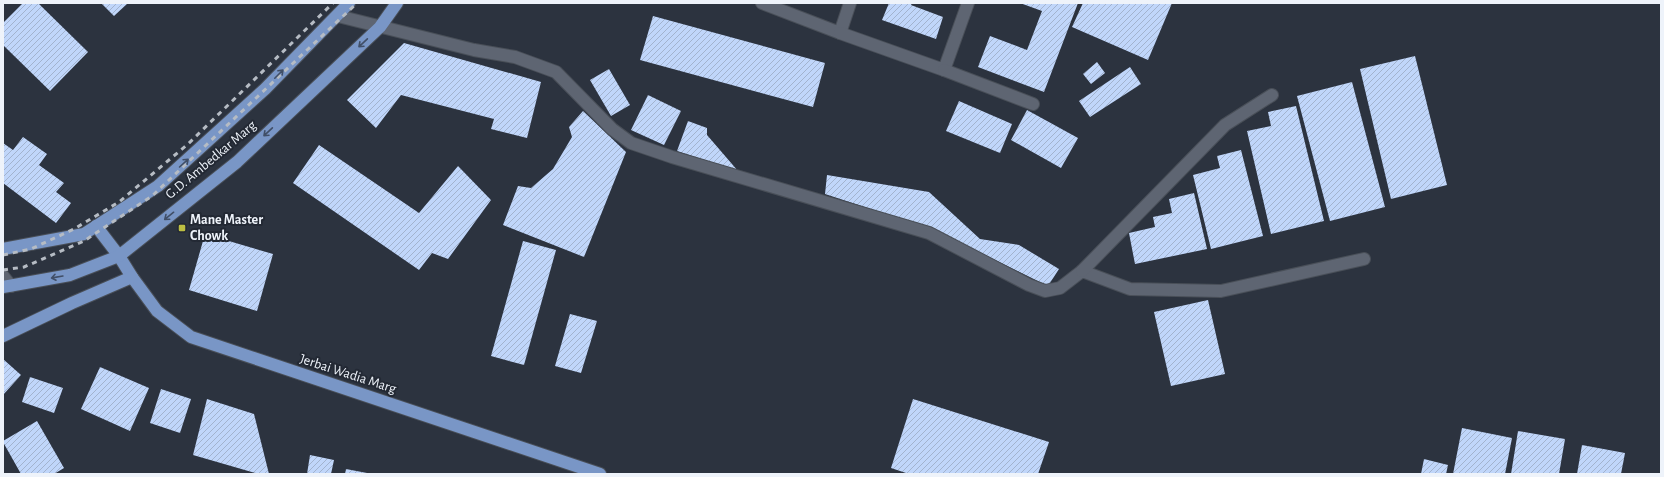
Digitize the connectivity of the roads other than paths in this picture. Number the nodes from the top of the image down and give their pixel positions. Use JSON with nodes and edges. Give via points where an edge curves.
{"nodes":[{"id":1,"x":349,"y":3,"type":"edge"},
{"id":2,"x":398,"y":3,"type":"edge"},
{"id":3,"x":762,"y":3,"type":"edge"},
{"id":4,"x":850,"y":3,"type":"edge"},
{"id":5,"x":968,"y":3,"type":"edge"},
{"id":6,"x":338,"y":16,"type":"junction"},
{"id":7,"x":380,"y":27,"type":"junction"},
{"id":8,"x":840,"y":33,"type":"junction"},
{"id":9,"x":944,"y":70,"type":"junction"},
{"id":10,"x":1272,"y":95,"type":"dead end"},
{"id":11,"x":1033,"y":104,"type":"dead end"},
{"id":12,"x":96,"y":226,"type":"junction"},
{"id":13,"x":3,"y":249,"type":"edge"},
{"id":14,"x":119,"y":256,"type":"junction"},
{"id":15,"x":1364,"y":259,"type":"dead end"},
{"id":16,"x":1082,"y":271,"type":"junction"},
{"id":17,"x":3,"y":276,"type":"edge"},
{"id":18,"x":132,"y":277,"type":"junction"},
{"id":19,"x":7,"y":286,"type":"edge"},
{"id":20,"x":3,"y":336,"type":"edge"},
{"id":21,"x":600,"y":474,"type":"edge"}],
"edges":[{"from":1,"to":6,"type":"main road","name":"G.D. Ambedkar Marg"},
{"from":2,"to":7,"type":"main road","name":"G.D. Ambedkar Marg"},
{"from":3,"to":8,"type":"street"},
{"from":4,"to":8,"type":"street"},
{"from":5,"to":9,"type":"street"},
{"from":6,"to":7,"type":"street"},
{"from":12,"to":6,"type":"main road","name":"G.D. Ambedkar Marg","one_way":true,"via":[[158,186],[265,89]]},
{"from":7,"to":14,"type":"main road","name":"G.D. Ambedkar Marg","one_way":true,"via":[[237,162]]},
{"from":7,"to":16,"type":"street","via":[[474,50],[515,57],[556,72],[612,129],[631,143],[929,233],[1045,291],[1060,288]]},
{"from":8,"to":9,"type":"street"},
{"from":9,"to":11,"type":"street"},
{"from":10,"to":16,"type":"street","via":[[1225,125]]},
{"from":12,"to":13,"type":"main road","name":"G.D. Ambedkar Marg","via":[[84,234]]},
{"from":12,"to":14,"type":"main road","name":"Jerbai Wadia Marg"},
{"from":14,"to":18,"type":"main road","name":"Jerbai Wadia Marg"},
{"from":14,"to":19,"type":"main road","name":"G.D. Ambedkar Marg","one_way":true,"via":[[70,275]]},
{"from":15,"to":16,"type":"street","via":[[1221,291],[1130,289]]},
{"from":17,"to":19,"type":"street"},
{"from":18,"to":20,"type":"main road"},
{"from":18,"to":21,"type":"main road","name":"Jerbai Wadia Marg","via":[[157,311],[191,337]]}]}
